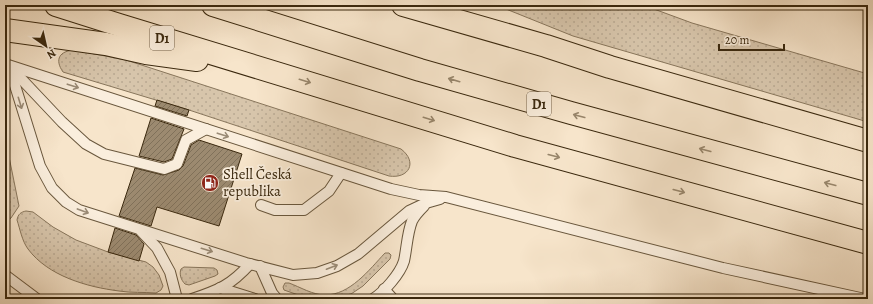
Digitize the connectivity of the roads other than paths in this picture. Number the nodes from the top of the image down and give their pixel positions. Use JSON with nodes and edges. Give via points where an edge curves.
{"nodes":[{"id":1,"x":56,"y":5,"type":"edge"},
{"id":2,"x":214,"y":5,"type":"edge"},
{"id":3,"x":403,"y":5,"type":"edge"},
{"id":4,"x":452,"y":5,"type":"edge"},
{"id":5,"x":5,"y":30,"type":"edge"},
{"id":6,"x":546,"y":46,"type":"junction"},
{"id":7,"x":7,"y":65,"type":"edge"},
{"id":8,"x":267,"y":70,"type":"junction"},
{"id":9,"x":206,"y":130,"type":"junction"},
{"id":10,"x":868,"y":141,"type":"edge"},
{"id":11,"x":341,"y":173,"type":"junction"},
{"id":12,"x":868,"y":194,"type":"edge"},
{"id":13,"x":446,"y":197,"type":"junction"},
{"id":14,"x":426,"y":203,"type":"junction"},
{"id":15,"x":261,"y":205,"type":"dead end"},
{"id":16,"x":140,"y":230,"type":"junction"},
{"id":17,"x":868,"y":243,"type":"edge"},
{"id":18,"x":250,"y":264,"type":"junction"},
{"id":19,"x":260,"y":266,"type":"junction"},
{"id":20,"x":5,"y":275,"type":"edge"},
{"id":21,"x":220,"y":288,"type":"junction"},
{"id":22,"x":384,"y":290,"type":"junction"},
{"id":23,"x":37,"y":299,"type":"edge"},
{"id":24,"x":177,"y":299,"type":"edge"},
{"id":25,"x":192,"y":299,"type":"edge"},
{"id":26,"x":255,"y":299,"type":"edge"},
{"id":27,"x":277,"y":299,"type":"edge"},
{"id":28,"x":373,"y":299,"type":"edge"},
{"id":29,"x":393,"y":299,"type":"edge"},
{"id":30,"x":865,"y":299,"type":"edge"}],
"edges":[{"from":1,"to":8,"type":"highway","number":"D1"},
{"from":12,"to":2,"type":"highway","number":"D1","one_way":true,"via":[[427,72]]},
{"from":3,"to":6,"type":"highway"},
{"from":4,"to":6,"type":"highway"},
{"from":5,"to":8,"type":"highway"},
{"from":6,"to":10,"type":"highway","via":[[610,67]]},
{"from":7,"to":9,"type":"lane","one_way":true},
{"from":7,"to":9,"type":"lane","via":[[62,122],[86,144],[104,154],[164,169],[177,164],[186,140]]},
{"from":7,"to":16,"type":"lane","one_way":true,"via":[[40,166],[52,188],[66,202],[79,210]]},
{"from":8,"to":17,"type":"highway","number":"D1","one_way":true,"via":[[515,146]]},
{"from":9,"to":11,"type":"lane","one_way":true},
{"from":11,"to":13,"type":"lane","via":[[391,189]]},
{"from":11,"to":15,"type":"lane","via":[[329,191],[304,210],[275,210]]},
{"from":13,"to":14,"type":"lane"},
{"from":13,"to":30,"type":"lane","via":[[723,268]]},
{"from":19,"to":14,"type":"lane","one_way":true,"via":[[293,275],[317,273],[337,266],[358,254],[409,211]]},
{"from":14,"to":22,"type":"lane","via":[[413,220],[407,238],[404,262]]},
{"from":16,"to":18,"type":"lane","one_way":true},
{"from":16,"to":24,"type":"lane","via":[[157,248],[170,272]]},
{"from":18,"to":19,"type":"lane"},
{"from":18,"to":21,"type":"lane"},
{"from":19,"to":27,"type":"lane"},
{"from":20,"to":23,"type":"lane"},
{"from":21,"to":25,"type":"lane"},
{"from":21,"to":26,"type":"lane"},
{"from":22,"to":28,"type":"lane"},
{"from":22,"to":29,"type":"lane"}]}
